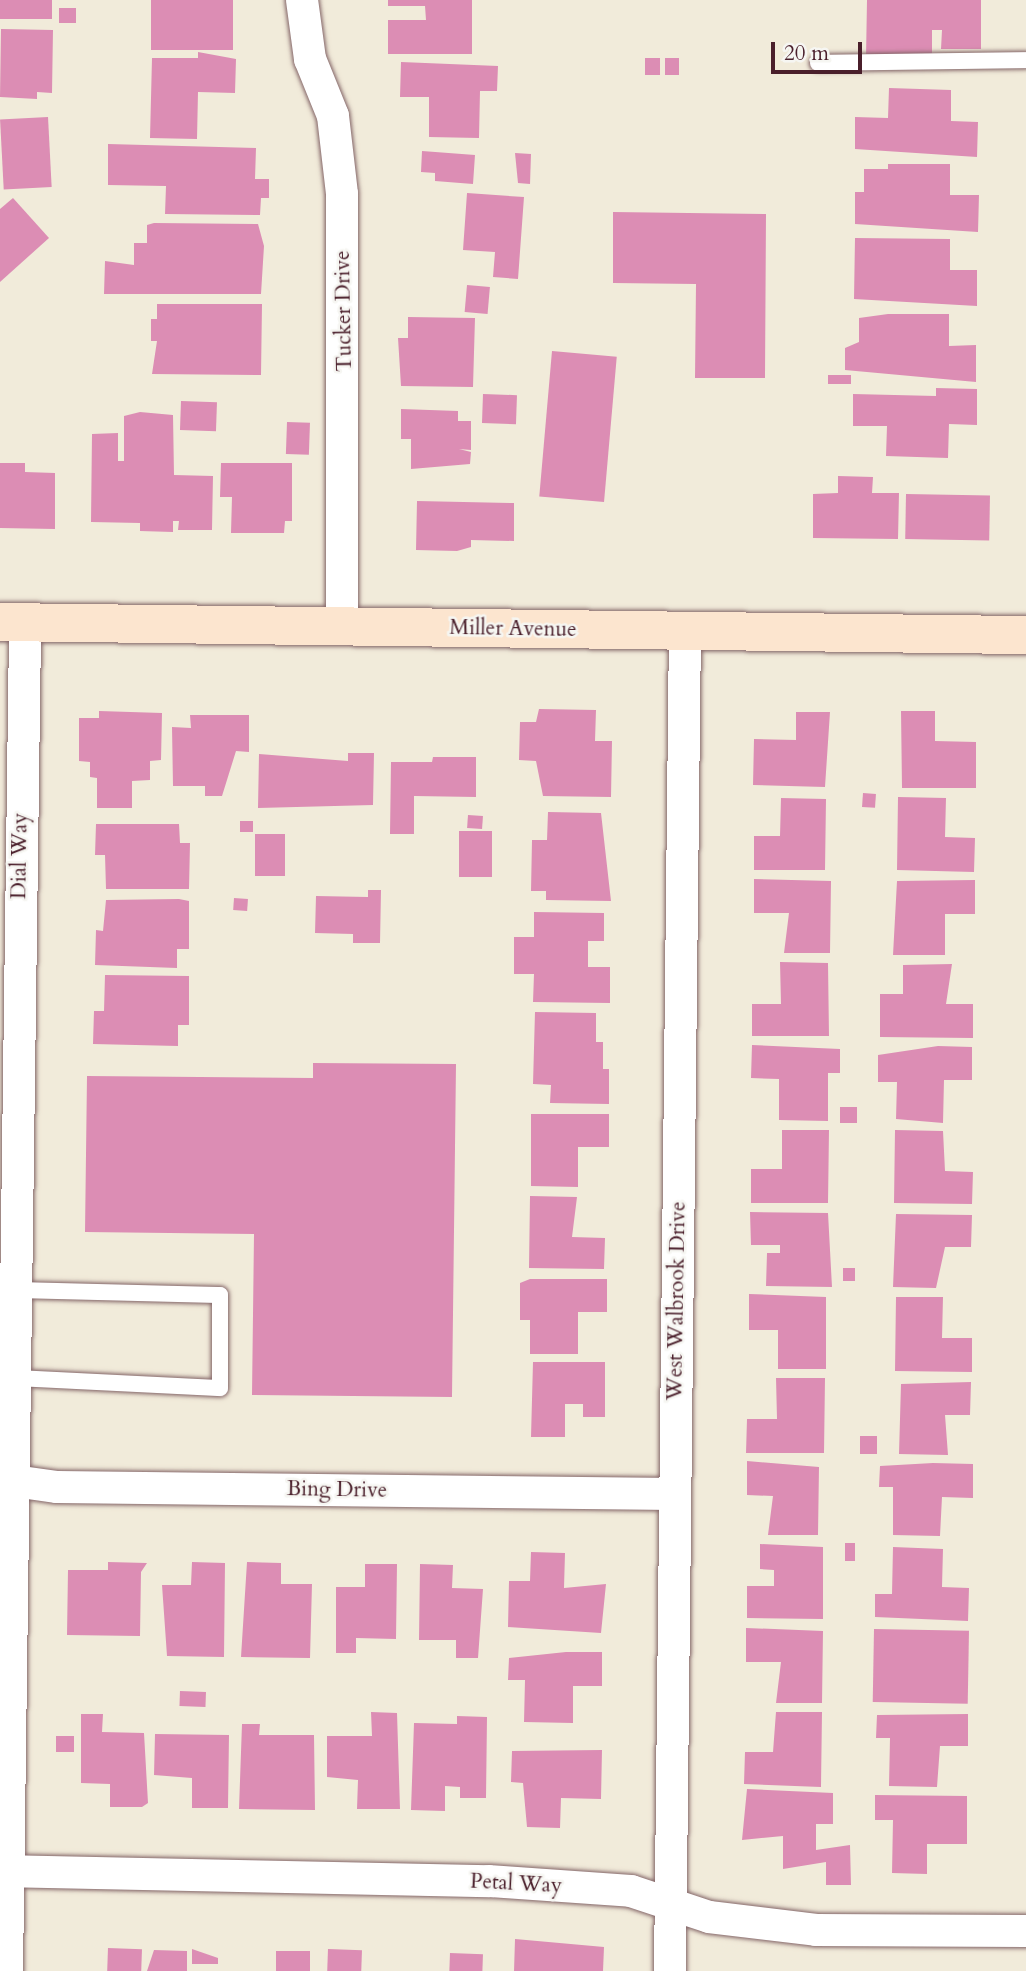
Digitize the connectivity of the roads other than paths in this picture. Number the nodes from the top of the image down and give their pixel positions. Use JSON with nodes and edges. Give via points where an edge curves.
{"nodes":[{"id":1,"x":302,"y":0,"type":"edge"},
{"id":2,"x":1026,"y":60,"type":"edge"},
{"id":3,"x":818,"y":63,"type":"dead end"},
{"id":4,"x":13,"y":622,"type":"edge"},
{"id":5,"x":342,"y":627,"type":"junction"},
{"id":6,"x":685,"y":632,"type":"junction"},
{"id":7,"x":1026,"y":635,"type":"edge"},
{"id":8,"x":8,"y":1068,"type":"edge"},
{"id":9,"x":15,"y":1290,"type":"junction"},
{"id":10,"x":14,"y":1378,"type":"junction"},
{"id":11,"x":7,"y":1480,"type":"edge"},
{"id":12,"x":674,"y":1494,"type":"junction"},
{"id":13,"x":6,"y":1872,"type":"edge"},
{"id":14,"x":671,"y":1905,"type":"junction"},
{"id":15,"x":1026,"y":1931,"type":"edge"},
{"id":16,"x":8,"y":1971,"type":"edge"},
{"id":17,"x":670,"y":1971,"type":"edge"}],
"edges":[{"from":1,"to":5,"type":"street","name":"Tucker Drive","via":[[310,59],[333,116],[342,194]]},
{"from":2,"to":3,"type":"lane"},
{"from":4,"to":5,"type":"main road","name":"Miller Avenue"},
{"from":4,"to":8,"type":"street","name":"Dial Way"},
{"from":5,"to":6,"type":"main road","name":"Miller Avenue"},
{"from":6,"to":7,"type":"main road","name":"Miller Avenue"},
{"from":6,"to":12,"type":"street","name":"West Walbrook Drive"},
{"from":8,"to":9,"type":"street","name":"Dial Way"},
{"from":9,"to":10,"type":"street","name":"Dial Way"},
{"from":9,"to":10,"type":"lane","via":[[220,1295],[220,1388]]},
{"from":10,"to":11,"type":"street","name":"Dial Way"},
{"from":11,"to":12,"type":"street","name":"Bing Drive"},
{"from":11,"to":13,"type":"street","name":"Dial Way"},
{"from":12,"to":14,"type":"street","name":"West Walbrook Drive"},
{"from":13,"to":14,"type":"street","name":"Petal Way","via":[[489,1881],[631,1891]]},
{"from":13,"to":16,"type":"street","name":"Dial Way"},
{"from":14,"to":15,"type":"street","name":"Petal Way","via":[[709,1917],[816,1930]]},
{"from":14,"to":17,"type":"street","name":"West Walbrook Drive"}]}
